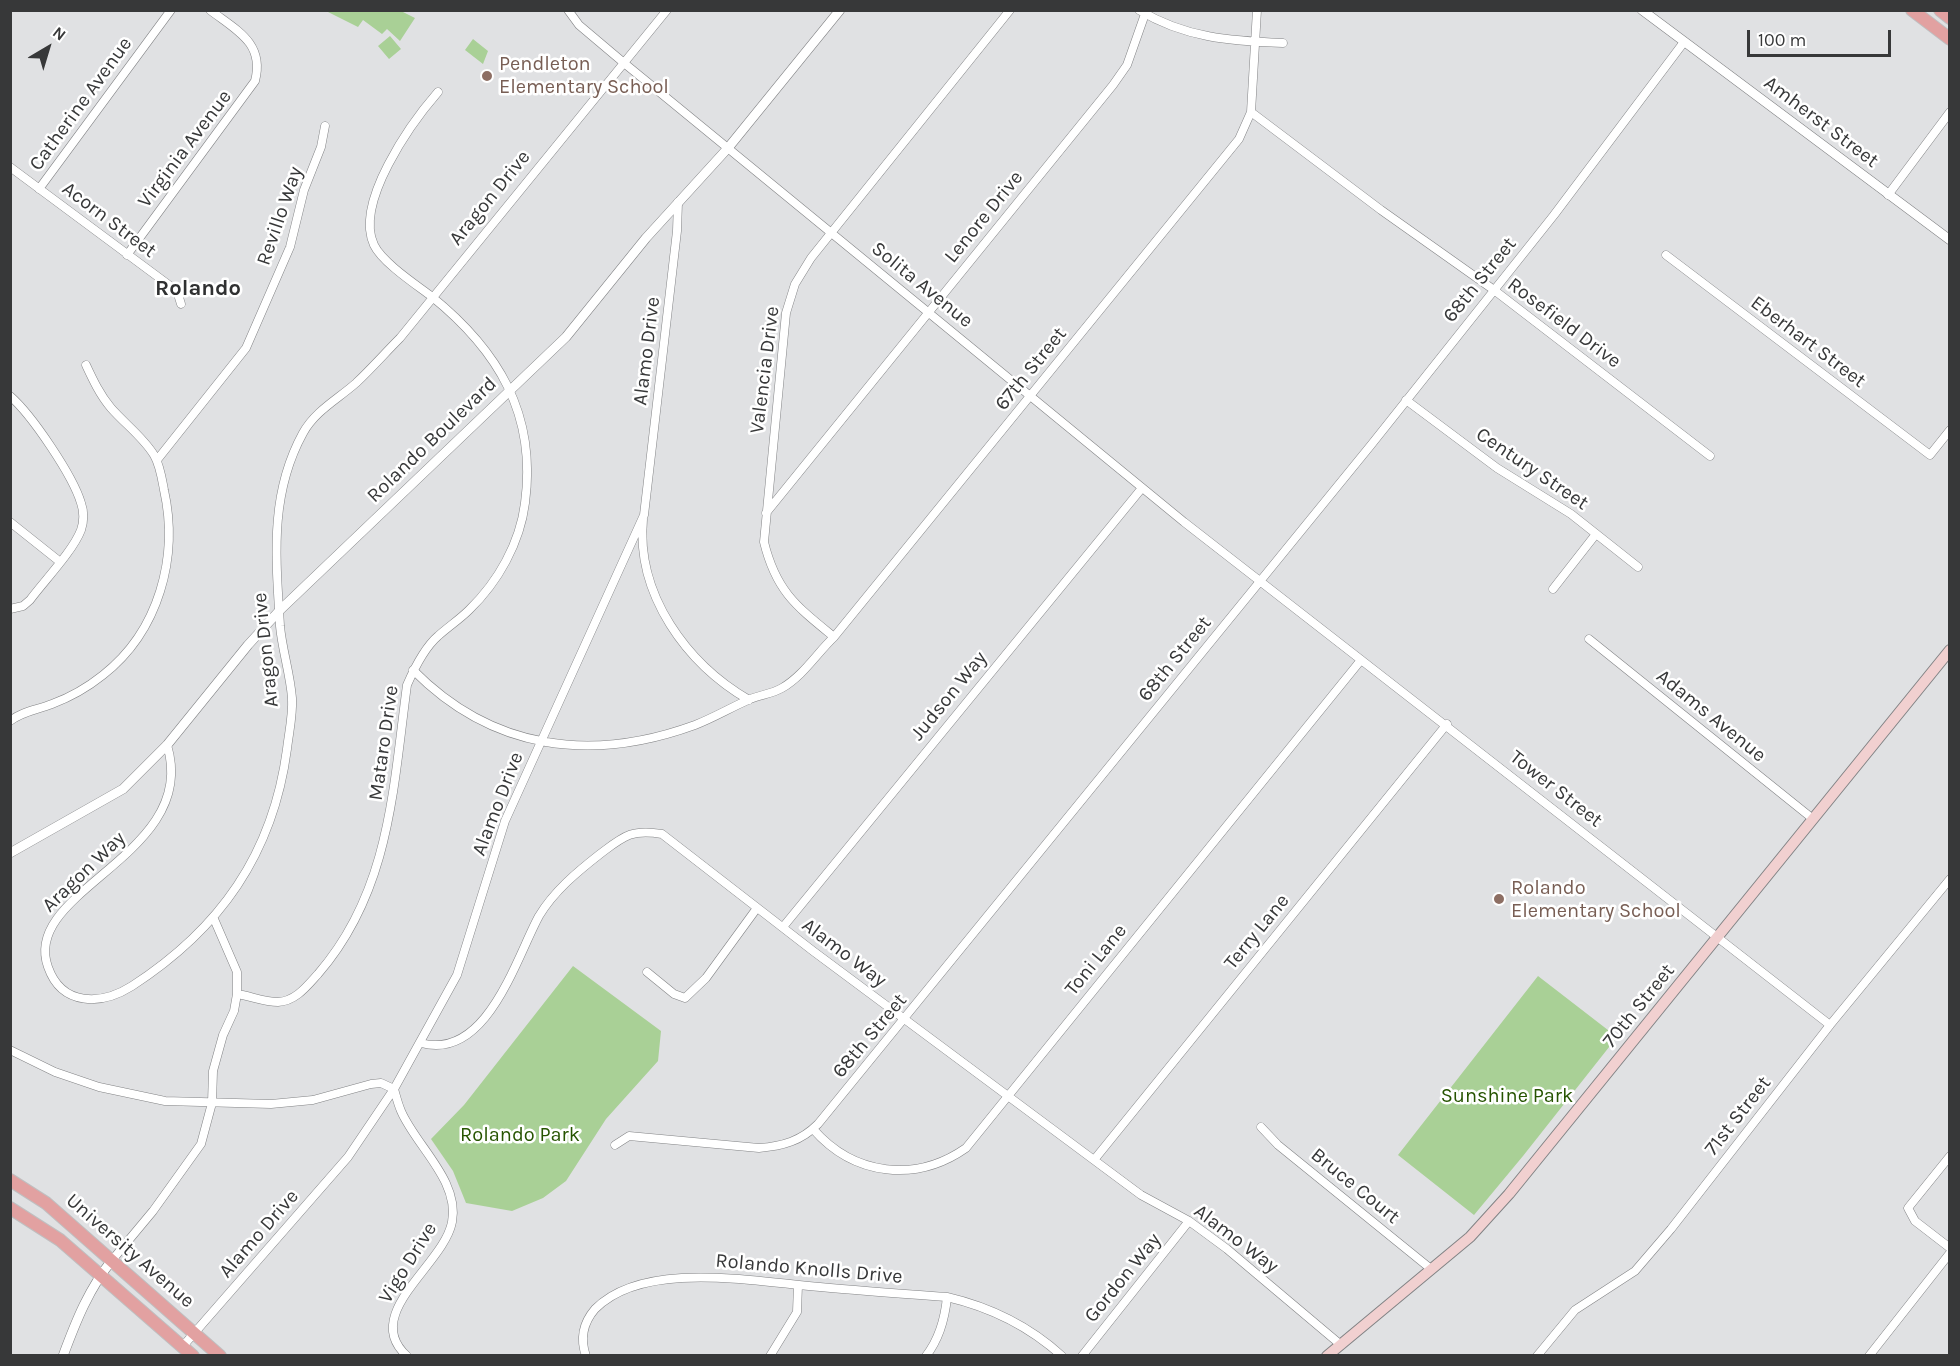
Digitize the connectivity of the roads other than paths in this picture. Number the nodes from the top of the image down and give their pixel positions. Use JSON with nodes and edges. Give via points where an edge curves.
{"nodes":[{"id":1,"x":171,"y":10,"type":"edge"},
{"id":2,"x":210,"y":10,"type":"edge"},
{"id":3,"x":568,"y":10,"type":"edge"},
{"id":4,"x":667,"y":10,"type":"edge"},
{"id":5,"x":840,"y":10,"type":"edge"},
{"id":6,"x":1010,"y":10,"type":"edge"},
{"id":7,"x":1257,"y":10,"type":"edge"},
{"id":8,"x":1912,"y":10,"type":"edge"},
{"id":9,"x":1940,"y":10,"type":"edge"},
{"id":10,"x":1142,"y":12,"type":"edge"},
{"id":11,"x":1648,"y":12,"type":"edge"},
{"id":12,"x":1950,"y":18,"type":"edge"},
{"id":13,"x":1950,"y":39,"type":"edge"},
{"id":14,"x":1256,"y":42,"type":"junction"},
{"id":15,"x":1684,"y":42,"type":"junction"},
{"id":16,"x":1283,"y":43,"type":"dead end"},
{"id":17,"x":624,"y":63,"type":"junction"},
{"id":18,"x":438,"y":92,"type":"dead end"},
{"id":19,"x":1251,"y":112,"type":"junction"},
{"id":20,"x":1950,"y":112,"type":"edge"},
{"id":21,"x":325,"y":126,"type":"dead end"},
{"id":22,"x":728,"y":148,"type":"junction"},
{"id":23,"x":10,"y":167,"type":"edge"},
{"id":24,"x":39,"y":189,"type":"junction"},
{"id":25,"x":1888,"y":195,"type":"junction"},
{"id":26,"x":678,"y":202,"type":"junction"},
{"id":27,"x":830,"y":232,"type":"junction"},
{"id":28,"x":1950,"y":240,"type":"edge"},
{"id":29,"x":127,"y":255,"type":"junction"},
{"id":30,"x":1666,"y":255,"type":"dead end"},
{"id":31,"x":1494,"y":290,"type":"junction"},
{"id":32,"x":432,"y":297,"type":"junction"},
{"id":33,"x":181,"y":304,"type":"dead end"},
{"id":34,"x":928,"y":312,"type":"junction"},
{"id":35,"x":86,"y":364,"type":"dead end"},
{"id":36,"x":511,"y":389,"type":"junction"},
{"id":37,"x":1031,"y":395,"type":"junction"},
{"id":38,"x":10,"y":396,"type":"edge"},
{"id":39,"x":1407,"y":399,"type":"junction"},
{"id":40,"x":1950,"y":430,"type":"edge"},
{"id":41,"x":1710,"y":456,"type":"dead end"},
{"id":42,"x":157,"y":460,"type":"junction"},
{"id":43,"x":1142,"y":488,"type":"junction"},
{"id":44,"x":644,"y":514,"type":"junction"},
{"id":45,"x":765,"y":514,"type":"junction"},
{"id":46,"x":10,"y":522,"type":"edge"},
{"id":47,"x":1596,"y":534,"type":"junction"},
{"id":48,"x":59,"y":561,"type":"junction"},
{"id":49,"x":1638,"y":567,"type":"dead end"},
{"id":50,"x":1259,"y":581,"type":"junction"},
{"id":51,"x":1553,"y":589,"type":"dead end"},
{"id":52,"x":10,"y":609,"type":"edge"},
{"id":53,"x":280,"y":610,"type":"junction"},
{"id":54,"x":834,"y":637,"type":"junction"},
{"id":55,"x":1589,"y":639,"type":"dead end"},
{"id":56,"x":1950,"y":650,"type":"edge"},
{"id":57,"x":1361,"y":660,"type":"junction"},
{"id":58,"x":413,"y":670,"type":"junction"},
{"id":59,"x":749,"y":700,"type":"junction"},
{"id":60,"x":10,"y":721,"type":"edge"},
{"id":61,"x":1447,"y":724,"type":"junction"},
{"id":62,"x":540,"y":742,"type":"junction"},
{"id":63,"x":167,"y":745,"type":"junction"},
{"id":64,"x":1813,"y":819,"type":"junction"},
{"id":65,"x":10,"y":853,"type":"edge"},
{"id":66,"x":1950,"y":879,"type":"edge"},
{"id":67,"x":757,"y":908,"type":"junction"},
{"id":68,"x":214,"y":919,"type":"junction"},
{"id":69,"x":783,"y":927,"type":"junction"},
{"id":70,"x":1718,"y":937,"type":"junction"},
{"id":71,"x":647,"y":972,"type":"dead end"},
{"id":72,"x":237,"y":994,"type":"junction"},
{"id":73,"x":906,"y":1020,"type":"junction"},
{"id":74,"x":1830,"y":1025,"type":"junction"},
{"id":75,"x":421,"y":1043,"type":"junction"},
{"id":76,"x":10,"y":1050,"type":"edge"},
{"id":77,"x":394,"y":1089,"type":"junction"},
{"id":78,"x":1007,"y":1096,"type":"junction"},
{"id":79,"x":212,"y":1102,"type":"junction"},
{"id":80,"x":1260,"y":1127,"type":"dead end"},
{"id":81,"x":813,"y":1129,"type":"junction"},
{"id":82,"x":615,"y":1145,"type":"dead end"},
{"id":83,"x":1950,"y":1156,"type":"edge"},
{"id":84,"x":1094,"y":1160,"type":"junction"},
{"id":85,"x":10,"y":1180,"type":"edge"},
{"id":86,"x":10,"y":1208,"type":"edge"},
{"id":87,"x":1189,"y":1221,"type":"junction"},
{"id":88,"x":1950,"y":1251,"type":"edge"},
{"id":89,"x":113,"y":1260,"type":"junction"},
{"id":90,"x":1431,"y":1269,"type":"junction"},
{"id":91,"x":99,"y":1276,"type":"junction"},
{"id":92,"x":798,"y":1286,"type":"junction"},
{"id":93,"x":947,"y":1297,"type":"junction"},
{"id":94,"x":195,"y":1333,"type":"junction"},
{"id":95,"x":1341,"y":1345,"type":"junction"},
{"id":96,"x":183,"y":1346,"type":"junction"},
{"id":97,"x":63,"y":1356,"type":"edge"},
{"id":98,"x":193,"y":1356,"type":"edge"},
{"id":99,"x":220,"y":1356,"type":"edge"},
{"id":100,"x":407,"y":1356,"type":"edge"},
{"id":101,"x":586,"y":1356,"type":"edge"},
{"id":102,"x":770,"y":1356,"type":"edge"},
{"id":103,"x":927,"y":1356,"type":"edge"},
{"id":104,"x":1062,"y":1356,"type":"edge"},
{"id":105,"x":1082,"y":1356,"type":"edge"},
{"id":106,"x":1327,"y":1356,"type":"edge"},
{"id":107,"x":1537,"y":1356,"type":"edge"},
{"id":108,"x":1869,"y":1356,"type":"edge"}],
"edges":[{"from":1,"to":24,"type":"street","name":"Catherine Avenue"},
{"from":2,"to":29,"type":"street","name":"Virginia Avenue","via":[[248,40],[258,59],[251,88]]},
{"from":3,"to":17,"type":"street","name":"Solita Avenue","via":[[579,25]]},
{"from":4,"to":17,"type":"street","name":"Aragon Drive"},
{"from":5,"to":22,"type":"street","name":"Rolando Boulevard"},
{"from":6,"to":27,"type":"street","name":"Valencia Drive"},
{"from":7,"to":14,"type":"street","name":"67th Street"},
{"from":8,"to":13,"type":"main road"},
{"from":9,"to":12,"type":"main road"},
{"from":10,"to":14,"type":"street","via":[[1202,37]]},
{"from":10,"to":34,"type":"street","name":"Lenore Drive","via":[[1127,65],[1113,85]]},
{"from":11,"to":15,"type":"street","name":"Amherst Street"},
{"from":14,"to":16,"type":"street"},
{"from":14,"to":19,"type":"street","name":"67th Street"},
{"from":15,"to":25,"type":"street","name":"Amherst Street"},
{"from":15,"to":31,"type":"street","name":"68th Street"},
{"from":17,"to":22,"type":"street","name":"Solita Avenue"},
{"from":17,"to":32,"type":"street","name":"Aragon Drive"},
{"from":18,"to":32,"type":"street","name":"Mataro Drive","via":[[400,141],[369,223],[378,253]]},
{"from":19,"to":31,"type":"street","name":"Rosefield Drive"},
{"from":19,"to":37,"type":"street","name":"67th Street","via":[[1239,139]]},
{"from":20,"to":25,"type":"street"},
{"from":21,"to":42,"type":"street","name":"Revillo Way","via":[[290,247],[246,348]]},
{"from":22,"to":26,"type":"street","name":"Rolando Boulevard"},
{"from":22,"to":27,"type":"street","name":"Solita Avenue"},
{"from":23,"to":24,"type":"street","name":"Acorn Street"},
{"from":24,"to":29,"type":"street","name":"Acorn Street"},
{"from":25,"to":28,"type":"street","name":"Amherst Street"},
{"from":26,"to":36,"type":"street","name":"Rolando Boulevard","via":[[567,337]]},
{"from":26,"to":44,"type":"street","name":"Alamo Drive"},
{"from":27,"to":34,"type":"street","name":"Solita Avenue"},
{"from":27,"to":45,"type":"street","name":"Valencia Drive","via":[[795,284],[786,313]]},
{"from":29,"to":33,"type":"street","name":"Acorn Street","via":[[177,291]]},
{"from":30,"to":40,"type":"street","name":"Eberhart Street","via":[[1930,455]]},
{"from":31,"to":39,"type":"street","name":"68th Street"},
{"from":31,"to":41,"type":"street","name":"Rosefield Drive"},
{"from":32,"to":36,"type":"street","name":"Mataro Drive","via":[[477,337]]},
{"from":32,"to":53,"type":"street","name":"Aragon Drive","via":[[400,338],[303,432],[287,470],[275,524]]},
{"from":34,"to":37,"type":"street","name":"Solita Avenue"},
{"from":34,"to":45,"type":"street","name":"Lenore Drive"},
{"from":35,"to":42,"type":"street","via":[[110,407],[146,443]]},
{"from":36,"to":53,"type":"street","name":"Rolando Boulevard"},
{"from":36,"to":58,"type":"street","name":"Mataro Drive","via":[[524,433],[527,463],[518,533],[488,589],[468,612],[436,637]]},
{"from":37,"to":43,"type":"street","name":"Solita Avenue"},
{"from":37,"to":54,"type":"street","name":"67th Street"},
{"from":38,"to":48,"type":"street","via":[[32,421],[81,504],[81,529]]},
{"from":39,"to":47,"type":"street","name":"Century Street","via":[[1497,468]]},
{"from":39,"to":50,"type":"street","name":"68th Street"},
{"from":42,"to":60,"type":"street","via":[[167,502],[169,549],[164,580],[147,624],[123,656],[93,682],[66,699],[20,713]]},
{"from":43,"to":50,"type":"street","name":"Solita Avenue"},
{"from":43,"to":69,"type":"street","name":"Judson Way"},
{"from":44,"to":59,"type":"street","via":[[650,576],[669,623],[699,663]]},
{"from":44,"to":62,"type":"street","name":"Alamo Drive"},
{"from":45,"to":54,"type":"street","name":"Valencia Drive","via":[[764,542],[771,569],[793,603]]},
{"from":46,"to":48,"type":"street"},
{"from":47,"to":49,"type":"street","name":"Century Street"},
{"from":47,"to":51,"type":"street"},
{"from":48,"to":52,"type":"street","via":[[30,600]]},
{"from":50,"to":57,"type":"street","name":"Tower Street"},
{"from":50,"to":73,"type":"street","name":"68th Street"},
{"from":53,"to":63,"type":"street","name":"Rolando Boulevard"},
{"from":53,"to":68,"type":"street","name":"Aragon Drive","via":[[292,702],[283,777],[265,838]]},
{"from":54,"to":59,"type":"street","name":"67th Street","via":[[782,689]]},
{"from":55,"to":64,"type":"street","name":"Adams Avenue"},
{"from":56,"to":64,"type":"main road","name":"70th Street"},
{"from":57,"to":61,"type":"street","name":"Tower Street"},
{"from":57,"to":78,"type":"street","name":"Toni Lane"},
{"from":58,"to":62,"type":"street","name":"67th Street","via":[[467,714],[506,733]]},
{"from":58,"to":72,"type":"street","name":"Mataro Drive","via":[[407,685],[387,831],[364,903],[331,959],[298,995],[278,1002]]},
{"from":59,"to":62,"type":"street","name":"67th Street","via":[[712,718],[653,737],[594,744]]},
{"from":61,"to":70,"type":"street","name":"Tower Street"},
{"from":61,"to":84,"type":"street","name":"Terry Lane"},
{"from":62,"to":75,"type":"street","name":"Alamo Drive","via":[[505,821],[458,975]]},
{"from":63,"to":65,"type":"street","name":"Rolando Boulevard","via":[[123,789]]},
{"from":63,"to":68,"type":"street","name":"Aragon Way","via":[[171,776],[168,795],[155,822],[139,843],[64,909],[50,927],[45,942],[47,966],[60,986],[74,996],[108,999],[144,978]]},
{"from":64,"to":70,"type":"main road","name":"70th Street"},
{"from":66,"to":74,"type":"street","name":"71st Street"},
{"from":67,"to":69,"type":"street","name":"Alamo Way"},
{"from":67,"to":71,"type":"street","via":[[706,978],[685,998]]},
{"from":67,"to":75,"type":"street","name":"Alamo Way","via":[[671,839],[645,831],[627,834],[562,887],[540,916],[504,993],[483,1019],[452,1044],[435,1047]]},
{"from":68,"to":72,"type":"street","via":[[237,972]]},
{"from":69,"to":73,"type":"street","name":"Alamo Way"},
{"from":70,"to":74,"type":"street","name":"Tower Street"},
{"from":70,"to":90,"type":"main road","name":"70th Street","via":[[1509,1194],[1470,1237]]},
{"from":72,"to":79,"type":"street","via":[[213,1071]]},
{"from":73,"to":78,"type":"street","name":"Alamo Way"},
{"from":73,"to":81,"type":"street","name":"68th Street"},
{"from":74,"to":107,"type":"street","name":"71st Street","via":[[1635,1271],[1581,1304]]},
{"from":75,"to":77,"type":"street","name":"Alamo Drive"},
{"from":76,"to":79,"type":"street","via":[[55,1072],[99,1087],[165,1101]]},
{"from":77,"to":79,"type":"street","via":[[371,1083],[313,1100]]},
{"from":77,"to":94,"type":"street","name":"Alamo Drive","via":[[348,1157]]},
{"from":77,"to":100,"type":"street","name":"Vigo Drive","via":[[401,1112],[453,1202],[450,1228],[393,1315],[393,1338]]},
{"from":78,"to":81,"type":"street","name":"Toni Lane","via":[[966,1148],[922,1169],[897,1171],[862,1164],[835,1150]]},
{"from":78,"to":84,"type":"street","name":"Alamo Way"},
{"from":79,"to":89,"type":"street","via":[[201,1144]]},
{"from":80,"to":90,"type":"street","name":"Bruce Court"},
{"from":81,"to":82,"type":"street","name":"68th Street","via":[[780,1146],[759,1148],[629,1136]]},
{"from":83,"to":88,"type":"street","via":[[1908,1208]]},
{"from":84,"to":87,"type":"street","name":"Alamo Way","via":[[1141,1195]]},
{"from":85,"to":89,"type":"main road","name":"University Avenue","via":[[46,1203]]},
{"from":86,"to":91,"type":"main road","name":"University Avenue","via":[[60,1240]]},
{"from":87,"to":95,"type":"street","name":"Alamo Way"},
{"from":87,"to":105,"type":"street","name":"Gordon Way"},
{"from":88,"to":108,"type":"street"},
{"from":89,"to":91,"type":"street"},
{"from":89,"to":94,"type":"main road","name":"University Avenue"},
{"from":90,"to":95,"type":"main road","name":"70th Street"},
{"from":91,"to":96,"type":"main road","name":"University Avenue"},
{"from":91,"to":97,"type":"street","via":[[78,1314]]},
{"from":92,"to":93,"type":"street","name":"Rolando Knolls Drive"},
{"from":92,"to":101,"type":"street","name":"Rolando Knolls Drive","via":[[703,1278],[634,1286],[607,1299],[589,1317],[583,1335]]},
{"from":92,"to":102,"type":"street","via":[[797,1312]]},
{"from":93,"to":103,"type":"street","via":[[945,1318]]},
{"from":93,"to":104,"type":"street","name":"Rolando Knolls Drive","via":[[983,1307],[1021,1325]]},
{"from":94,"to":96,"type":"street","name":"Alamo Drive"},
{"from":94,"to":99,"type":"main road","name":"University Avenue"},
{"from":95,"to":106,"type":"main road","name":"70th Street"},
{"from":96,"to":98,"type":"main road","name":"University Avenue"}]}
